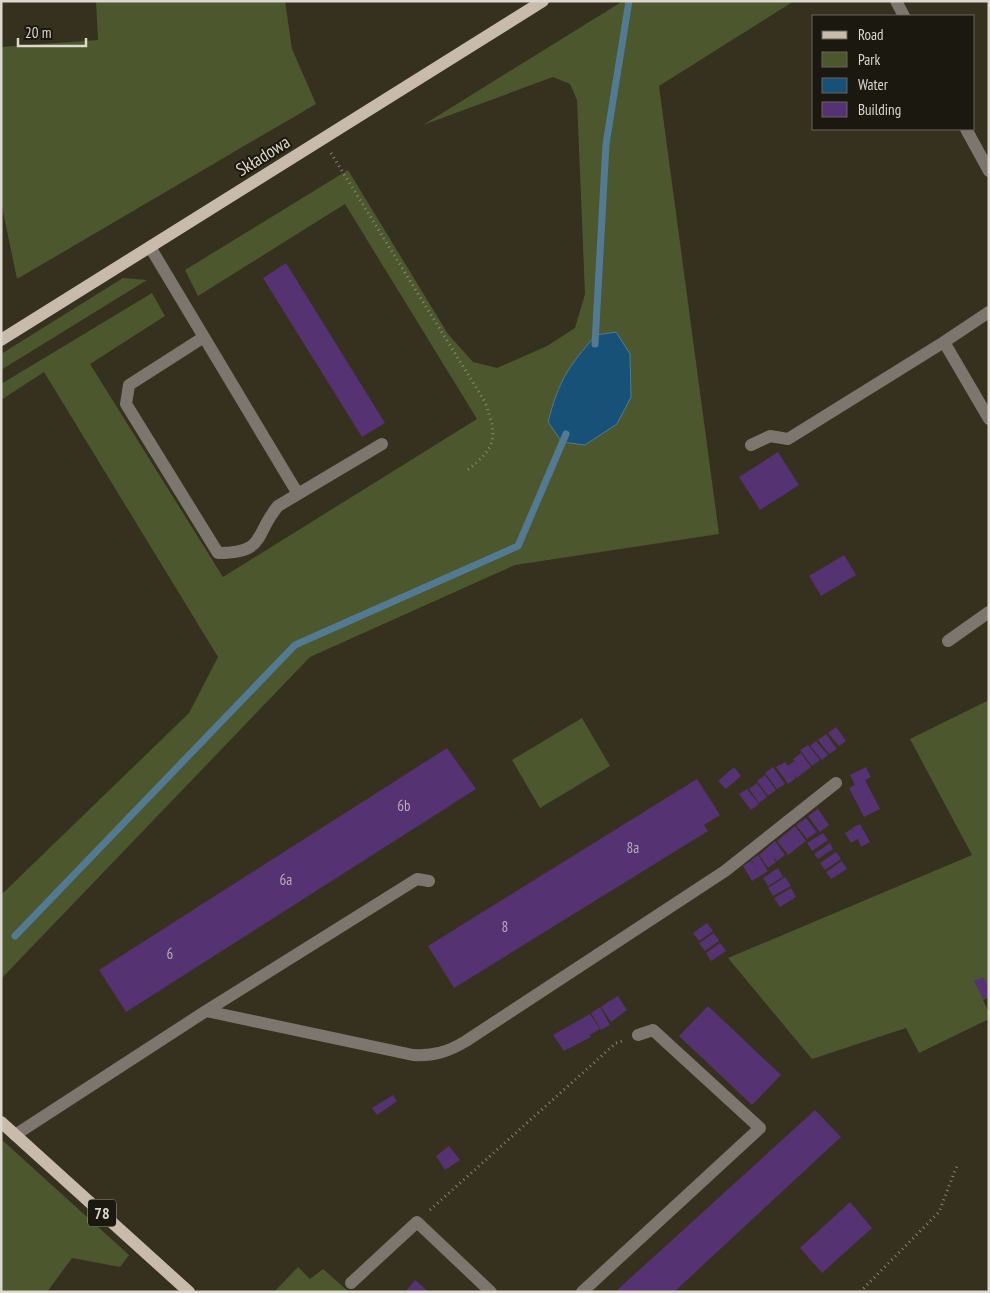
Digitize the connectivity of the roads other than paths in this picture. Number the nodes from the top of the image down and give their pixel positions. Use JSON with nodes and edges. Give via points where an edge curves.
{"nodes":[{"id":1,"x":543,"y":1,"type":"edge"},
{"id":2,"x":896,"y":1,"type":"edge"},
{"id":3,"x":903,"y":15,"type":"edge"},
{"id":4,"x":967,"y":130,"type":"edge"},
{"id":5,"x":989,"y":171,"type":"edge"},
{"id":6,"x":150,"y":248,"type":"junction"},
{"id":7,"x":989,"y":312,"type":"edge"},
{"id":8,"x":204,"y":337,"type":"junction"},
{"id":9,"x":1,"y":340,"type":"edge"},
{"id":10,"x":944,"y":342,"type":"junction"},
{"id":11,"x":989,"y":419,"type":"edge"},
{"id":12,"x":382,"y":444,"type":"dead end"},
{"id":13,"x":751,"y":445,"type":"dead end"},
{"id":14,"x":298,"y":494,"type":"junction"},
{"id":15,"x":989,"y":612,"type":"edge"},
{"id":16,"x":948,"y":641,"type":"dead end"},
{"id":17,"x":836,"y":782,"type":"dead end"},
{"id":18,"x":429,"y":881,"type":"dead end"},
{"id":19,"x":206,"y":1011,"type":"junction"},
{"id":20,"x":638,"y":1035,"type":"road end"},
{"id":21,"x":1,"y":1122,"type":"edge"},
{"id":22,"x":15,"y":1135,"type":"junction"},
{"id":23,"x":351,"y":1283,"type":"dead end"},
{"id":24,"x":189,"y":1292,"type":"edge"},
{"id":25,"x":491,"y":1292,"type":"edge"},
{"id":26,"x":582,"y":1292,"type":"edge"}],
"edges":[{"from":1,"to":6,"type":"main road","name":"Składowa"},
{"from":2,"to":3,"type":"street"},
{"from":4,"to":5,"type":"street"},
{"from":6,"to":8,"type":"street"},
{"from":6,"to":9,"type":"main road","name":"Składowa"},
{"from":7,"to":10,"type":"street"},
{"from":8,"to":14,"type":"street"},
{"from":8,"to":14,"type":"street","via":[[129,385],[126,404],[218,553],[239,553],[259,541],[268,517],[278,506]]},
{"from":10,"to":11,"type":"street"},
{"from":10,"to":13,"type":"street","via":[[788,439],[770,436]]},
{"from":12,"to":14,"type":"street"},
{"from":15,"to":16,"type":"street"},
{"from":17,"to":19,"type":"street","via":[[725,871],[444,1053],[413,1055]]},
{"from":18,"to":19,"type":"street","via":[[417,879]]},
{"from":19,"to":22,"type":"street"},
{"from":20,"to":26,"type":"street","via":[[653,1030],[760,1128]]},
{"from":21,"to":22,"type":"main road","number":"78"},
{"from":22,"to":24,"type":"main road","number":"78"},
{"from":23,"to":25,"type":"street","via":[[417,1222]]}]}
